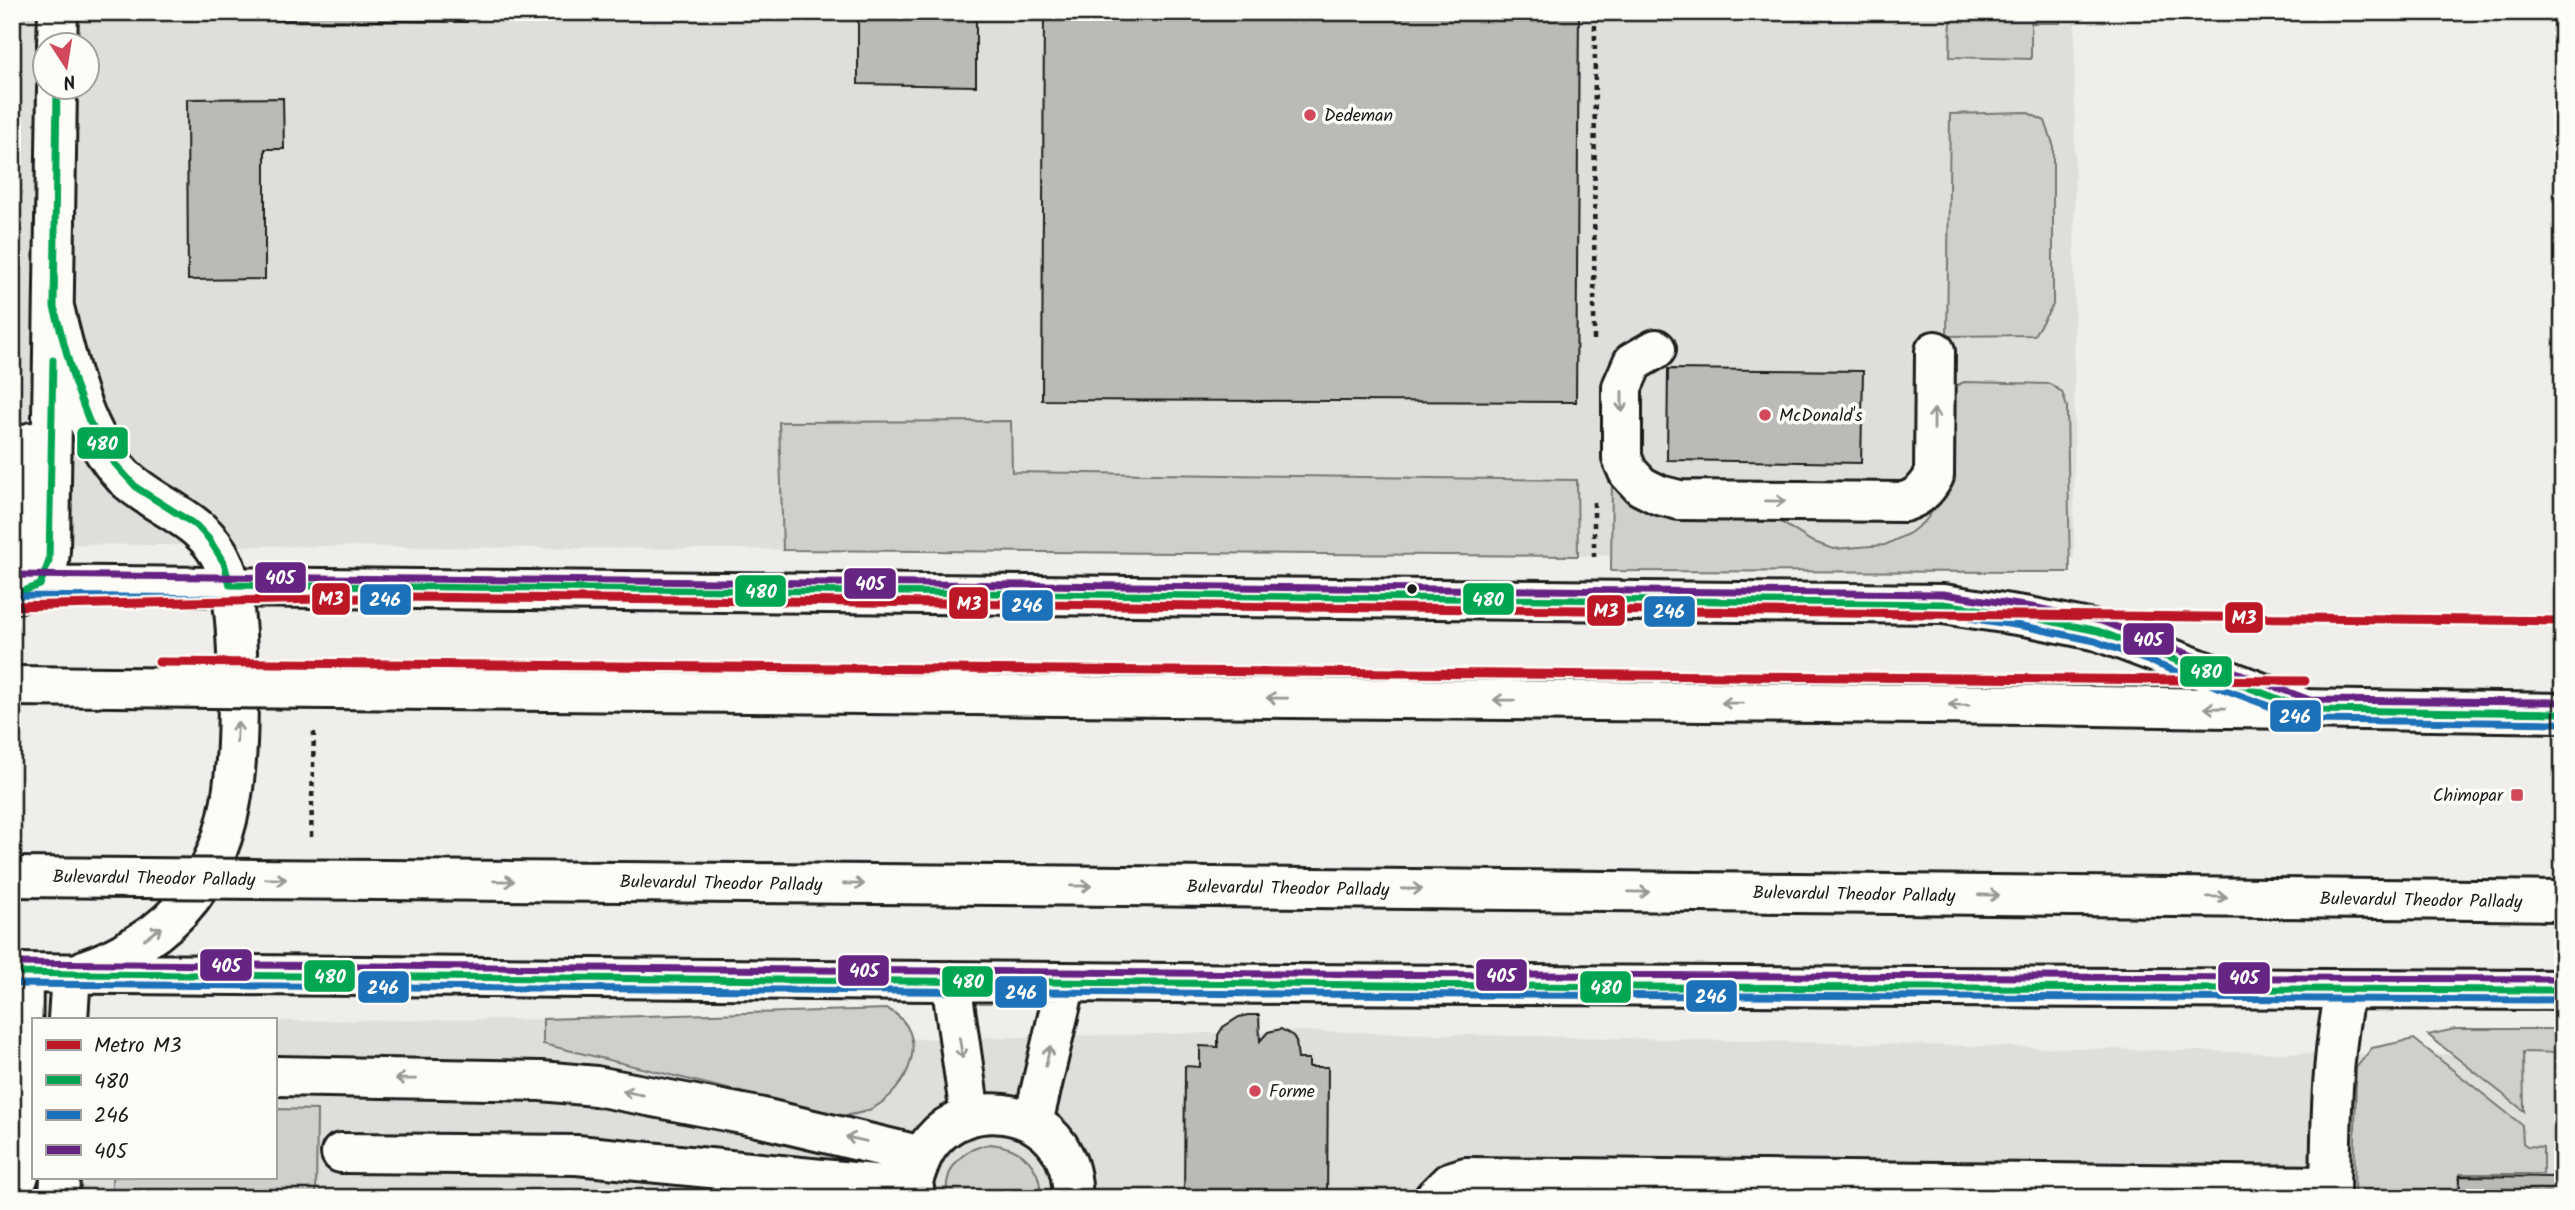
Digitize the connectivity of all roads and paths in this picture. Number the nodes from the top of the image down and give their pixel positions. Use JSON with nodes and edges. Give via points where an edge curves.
{"nodes":[{"id":1,"x":58,"y":12,"type":"edge"},
{"id":2,"x":1595,"y":12,"type":"edge"},
{"id":3,"x":57,"y":32,"type":"edge"},
{"id":4,"x":57,"y":102,"type":"edge"},
{"id":5,"x":54,"y":307,"type":"junction"},
{"id":6,"x":1594,"y":348,"type":"dead end"},
{"id":7,"x":1656,"y":349,"type":"dead end"},
{"id":8,"x":1935,"y":351,"type":"dead end"},
{"id":9,"x":53,"y":355,"type":"junction"},
{"id":10,"x":1594,"y":502,"type":"dead end"},
{"id":11,"x":12,"y":555,"type":"edge"},
{"id":12,"x":230,"y":585,"type":"junction"},
{"id":13,"x":21,"y":588,"type":"edge"},
{"id":14,"x":1594,"y":600,"type":"junction"},
{"id":15,"x":12,"y":686,"type":"edge"},
{"id":16,"x":2308,"y":710,"type":"junction"},
{"id":17,"x":2563,"y":713,"type":"edge"},
{"id":18,"x":314,"y":728,"type":"dead end"},
{"id":19,"x":311,"y":844,"type":"dead end"},
{"id":20,"x":12,"y":877,"type":"edge"},
{"id":21,"x":2563,"y":901,"type":"edge"},
{"id":22,"x":16,"y":971,"type":"edge"},
{"id":23,"x":71,"y":974,"type":"junction"},
{"id":24,"x":951,"y":981,"type":"junction"},
{"id":25,"x":1066,"y":982,"type":"junction"},
{"id":26,"x":2345,"y":990,"type":"junction"},
{"id":27,"x":2563,"y":990,"type":"edge"},
{"id":28,"x":68,"y":1018,"type":"edge"},
{"id":29,"x":17,"y":1066,"type":"edge"},
{"id":30,"x":276,"y":1076,"type":"edge"},
{"id":31,"x":971,"y":1115,"type":"junction"},
{"id":32,"x":1033,"y":1123,"type":"junction"},
{"id":33,"x":341,"y":1153,"type":"dead end"},
{"id":34,"x":60,"y":1178,"type":"edge"},
{"id":35,"x":916,"y":1181,"type":"edge"},
{"id":36,"x":12,"y":1182,"type":"edge"},
{"id":37,"x":1637,"y":1189,"type":"edge"},
{"id":38,"x":2330,"y":1192,"type":"edge"},
{"id":39,"x":59,"y":1198,"type":"edge"},
{"id":40,"x":1073,"y":1198,"type":"edge"},
{"id":41,"x":1434,"y":1198,"type":"edge"}],
"edges":[{"from":1,"to":3,"type":"street"},
{"from":2,"to":6,"type":"path"},
{"from":4,"to":5,"type":"street"},
{"from":5,"to":9,"type":"street"},
{"from":5,"to":12,"type":"street","via":[[75,384],[106,453],[137,488],[197,526],[224,563]]},
{"from":7,"to":8,"type":"street","one_way":true,"via":[[1633,362],[1622,387],[1622,458],[1641,486],[1678,500],[1904,502],[1918,497],[1934,476]]},
{"from":9,"to":11,"type":"street"},
{"from":9,"to":13,"type":"street","via":[[49,561]]},
{"from":10,"to":14,"type":"path"},
{"from":12,"to":13,"type":"street"},
{"from":12,"to":14,"type":"street"},
{"from":23,"to":12,"type":"street","one_way":true,"via":[[127,951],[166,924],[198,890],[218,851],[232,801],[237,741]]},
{"from":14,"to":16,"type":"street","via":[[1942,604],[1989,610],[2098,631]]},
{"from":16,"to":15,"type":"street","one_way":true,"bridge":true},
{"from":16,"to":17,"type":"street"},
{"from":18,"to":19,"type":"path"},
{"from":20,"to":21,"type":"street","name":"Bulevardul Theodor Pallady","one_way":true,"bridge":true},
{"from":22,"to":23,"type":"street"},
{"from":22,"to":29,"type":"street"},
{"from":23,"to":24,"type":"street"},
{"from":23,"to":28,"type":"street"},
{"from":24,"to":25,"type":"street"},
{"from":24,"to":31,"type":"street","one_way":true},
{"from":25,"to":26,"type":"street"},
{"from":32,"to":25,"type":"street","one_way":true},
{"from":26,"to":27,"type":"street"},
{"from":26,"to":38,"type":"street","via":[[2333,1069]]},
{"from":29,"to":36,"type":"street","via":[[21,1169]]},
{"from":35,"to":30,"type":"street","one_way":true,"via":[[758,1117],[597,1086]]},
{"from":31,"to":32,"type":"street","via":[[1013,1114]]},
{"from":31,"to":35,"type":"street","via":[[933,1138]]},
{"from":32,"to":40,"type":"street","via":[[1064,1155]]},
{"from":33,"to":35,"type":"street","via":[[577,1155]]},
{"from":34,"to":39,"type":"street"},
{"from":37,"to":38,"type":"street"},
{"from":37,"to":41,"type":"street","via":[[1466,1177],[1450,1182]]}]}
